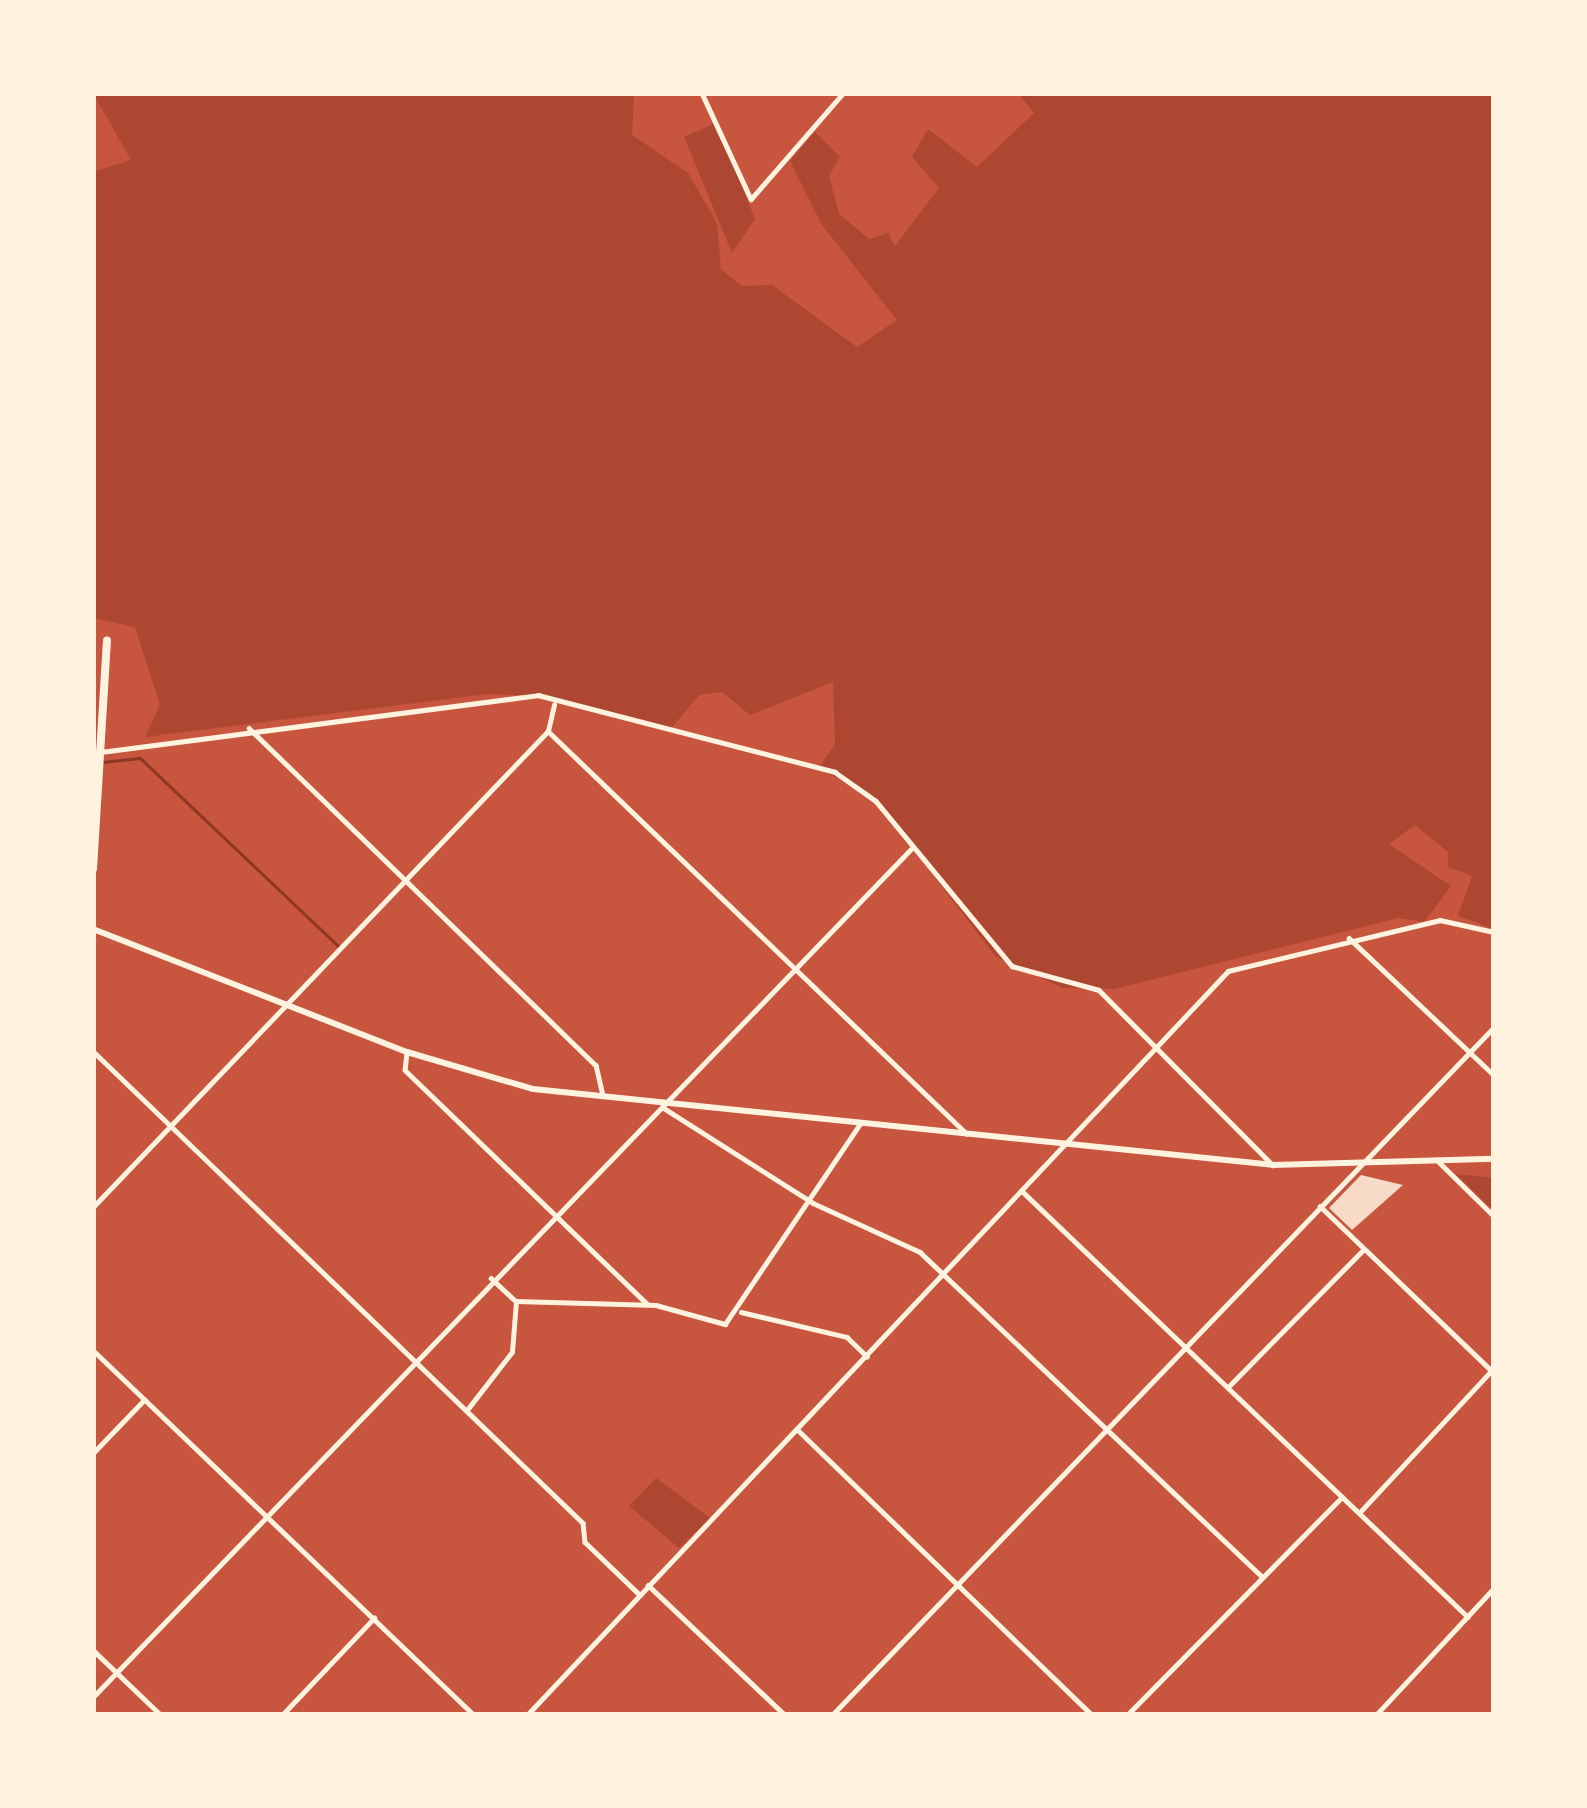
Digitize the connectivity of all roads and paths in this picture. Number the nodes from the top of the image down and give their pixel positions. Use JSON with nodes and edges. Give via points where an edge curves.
{"nodes":[{"id":1,"x":702,"y":93,"type":"edge"},
{"id":2,"x":843,"y":93,"type":"edge"},
{"id":3,"x":106,"y":640,"type":"dead end"},
{"id":4,"x":554,"y":705,"type":"junction"},
{"id":5,"x":249,"y":728,"type":"junction"},
{"id":6,"x":548,"y":731,"type":"junction"},
{"id":7,"x":93,"y":753,"type":"edge"},
{"id":8,"x":911,"y":849,"type":"junction"},
{"id":9,"x":93,"y":869,"type":"edge"},
{"id":10,"x":405,"y":880,"type":"junction"},
{"id":11,"x":93,"y":928,"type":"edge"},
{"id":12,"x":1494,"y":932,"type":"edge"},
{"id":13,"x":1349,"y":938,"type":"junction"},
{"id":14,"x":792,"y":970,"type":"junction"},
{"id":15,"x":290,"y":1001,"type":"junction"},
{"id":16,"x":1494,"y":1027,"type":"edge"},
{"id":17,"x":1158,"y":1051,"type":"junction"},
{"id":18,"x":93,"y":1052,"type":"edge"},
{"id":19,"x":407,"y":1052,"type":"junction"},
{"id":20,"x":1470,"y":1052,"type":"junction"},
{"id":21,"x":1494,"y":1075,"type":"edge"},
{"id":22,"x":603,"y":1096,"type":"junction"},
{"id":23,"x":661,"y":1106,"type":"junction"},
{"id":24,"x":860,"y":1124,"type":"junction"},
{"id":25,"x":171,"y":1129,"type":"junction"},
{"id":26,"x":967,"y":1134,"type":"junction"},
{"id":27,"x":1068,"y":1143,"type":"junction"},
{"id":28,"x":1494,"y":1159,"type":"edge"},
{"id":29,"x":1438,"y":1162,"type":"junction"},
{"id":30,"x":1362,"y":1164,"type":"junction"},
{"id":31,"x":1273,"y":1165,"type":"junction"},
{"id":32,"x":1024,"y":1192,"type":"junction"},
{"id":33,"x":813,"y":1203,"type":"junction"},
{"id":34,"x":1320,"y":1206,"type":"junction"},
{"id":35,"x":93,"y":1207,"type":"edge"},
{"id":36,"x":551,"y":1214,"type":"junction"},
{"id":37,"x":1494,"y":1216,"type":"edge"},
{"id":38,"x":1364,"y":1250,"type":"junction"},
{"id":39,"x":946,"y":1273,"type":"junction"},
{"id":40,"x":490,"y":1279,"type":"junction"},
{"id":41,"x":517,"y":1301,"type":"junction"},
{"id":42,"x":647,"y":1304,"type":"junction"},
{"id":43,"x":741,"y":1312,"type":"junction"},
{"id":44,"x":1186,"y":1346,"type":"junction"},
{"id":45,"x":93,"y":1350,"type":"edge"},
{"id":46,"x":867,"y":1356,"type":"junction"},
{"id":47,"x":413,"y":1359,"type":"junction"},
{"id":48,"x":1493,"y":1372,"type":"edge"},
{"id":49,"x":1230,"y":1385,"type":"junction"},
{"id":50,"x":144,"y":1400,"type":"junction"},
{"id":51,"x":467,"y":1410,"type":"junction"},
{"id":52,"x":1108,"y":1426,"type":"junction"},
{"id":53,"x":798,"y":1430,"type":"junction"},
{"id":54,"x":93,"y":1453,"type":"edge"},
{"id":55,"x":1343,"y":1495,"type":"junction"},
{"id":56,"x":1361,"y":1511,"type":"junction"},
{"id":57,"x":267,"y":1514,"type":"junction"},
{"id":58,"x":1261,"y":1576,"type":"junction"},
{"id":59,"x":648,"y":1585,"type":"junction"},
{"id":60,"x":958,"y":1585,"type":"junction"},
{"id":61,"x":1494,"y":1588,"type":"edge"},
{"id":62,"x":638,"y":1593,"type":"junction"},
{"id":63,"x":1468,"y":1616,"type":"junction"},
{"id":64,"x":374,"y":1618,"type":"junction"},
{"id":65,"x":93,"y":1650,"type":"edge"},
{"id":66,"x":116,"y":1673,"type":"junction"},
{"id":67,"x":93,"y":1697,"type":"edge"},
{"id":68,"x":161,"y":1715,"type":"edge"},
{"id":69,"x":281,"y":1715,"type":"edge"},
{"id":70,"x":474,"y":1715,"type":"edge"},
{"id":71,"x":527,"y":1715,"type":"edge"},
{"id":72,"x":785,"y":1715,"type":"edge"},
{"id":73,"x":832,"y":1715,"type":"edge"},
{"id":74,"x":1092,"y":1715,"type":"edge"},
{"id":75,"x":1127,"y":1715,"type":"edge"},
{"id":76,"x":1376,"y":1715,"type":"edge"}],
"edges":[{"from":1,"to":2,"type":"street","via":[[751,199]]},
{"from":3,"to":9,"type":"highway"},
{"from":4,"to":5,"type":"street","via":[[538,695]]},
{"from":4,"to":6,"type":"street"},
{"from":4,"to":8,"type":"street","via":[[853,778]]},
{"from":5,"to":7,"type":"street"},
{"from":5,"to":10,"type":"street"},
{"from":6,"to":10,"type":"street"},
{"from":6,"to":14,"type":"street"},
{"from":8,"to":14,"type":"street"},
{"from":8,"to":17,"type":"street","via":[[1012,966],[1099,990]]},
{"from":10,"to":15,"type":"street"},
{"from":10,"to":22,"type":"street","via":[[596,1065]]},
{"from":11,"to":15,"type":"main road"},
{"from":12,"to":13,"type":"street","via":[[1466,918]]},
{"from":13,"to":17,"type":"street","via":[[1228,971]]},
{"from":13,"to":20,"type":"street"},
{"from":14,"to":23,"type":"street"},
{"from":14,"to":26,"type":"street"},
{"from":15,"to":19,"type":"main road"},
{"from":15,"to":25,"type":"street"},
{"from":16,"to":20,"type":"street"},
{"from":17,"to":27,"type":"street"},
{"from":17,"to":31,"type":"street"},
{"from":18,"to":25,"type":"street"},
{"from":19,"to":22,"type":"main road"},
{"from":19,"to":36,"type":"street","via":[[405,1070]]},
{"from":20,"to":21,"type":"street"},
{"from":20,"to":30,"type":"street"},
{"from":22,"to":23,"type":"main road"},
{"from":23,"to":24,"type":"main road"},
{"from":23,"to":33,"type":"street"},
{"from":23,"to":36,"type":"street"},
{"from":24,"to":26,"type":"main road"},
{"from":24,"to":33,"type":"street"},
{"from":25,"to":35,"type":"street"},
{"from":25,"to":47,"type":"street"},
{"from":26,"to":27,"type":"main road"},
{"from":27,"to":31,"type":"main road"},
{"from":27,"to":32,"type":"street"},
{"from":28,"to":29,"type":"main road"},
{"from":29,"to":30,"type":"main road"},
{"from":29,"to":37,"type":"street"},
{"from":30,"to":31,"type":"main road"},
{"from":30,"to":34,"type":"street"},
{"from":32,"to":39,"type":"street"},
{"from":32,"to":44,"type":"street"},
{"from":33,"to":39,"type":"street"},
{"from":33,"to":43,"type":"street"},
{"from":34,"to":38,"type":"street"},
{"from":34,"to":44,"type":"street"},
{"from":36,"to":40,"type":"street"},
{"from":36,"to":42,"type":"street"},
{"from":38,"to":48,"type":"street"},
{"from":38,"to":49,"type":"street"},
{"from":39,"to":46,"type":"street"},
{"from":39,"to":52,"type":"street"},
{"from":40,"to":41,"type":"street"},
{"from":40,"to":47,"type":"street"},
{"from":41,"to":42,"type":"street"},
{"from":41,"to":51,"type":"street","via":[[512,1352]]},
{"from":42,"to":43,"type":"street","via":[[725,1324]]},
{"from":43,"to":46,"type":"street","via":[[847,1337]]},
{"from":44,"to":49,"type":"street"},
{"from":44,"to":52,"type":"street"},
{"from":45,"to":50,"type":"street"},
{"from":46,"to":53,"type":"street"},
{"from":47,"to":51,"type":"street"},
{"from":47,"to":57,"type":"street"},
{"from":48,"to":56,"type":"street"},
{"from":49,"to":55,"type":"street"},
{"from":50,"to":54,"type":"street"},
{"from":50,"to":57,"type":"street"},
{"from":51,"to":62,"type":"street"},
{"from":52,"to":58,"type":"street"},
{"from":52,"to":60,"type":"street"},
{"from":53,"to":59,"type":"street"},
{"from":53,"to":60,"type":"street"},
{"from":55,"to":56,"type":"street"},
{"from":55,"to":58,"type":"street"},
{"from":56,"to":63,"type":"street"},
{"from":57,"to":64,"type":"street"},
{"from":57,"to":66,"type":"street"},
{"from":58,"to":75,"type":"street"},
{"from":59,"to":62,"type":"street"},
{"from":59,"to":72,"type":"street"},
{"from":60,"to":73,"type":"street"},
{"from":60,"to":74,"type":"street"},
{"from":61,"to":63,"type":"street"},
{"from":62,"to":71,"type":"street"},
{"from":63,"to":76,"type":"street"},
{"from":64,"to":69,"type":"street"},
{"from":64,"to":70,"type":"street"},
{"from":65,"to":66,"type":"street"},
{"from":66,"to":67,"type":"street"},
{"from":66,"to":68,"type":"street"}]}
